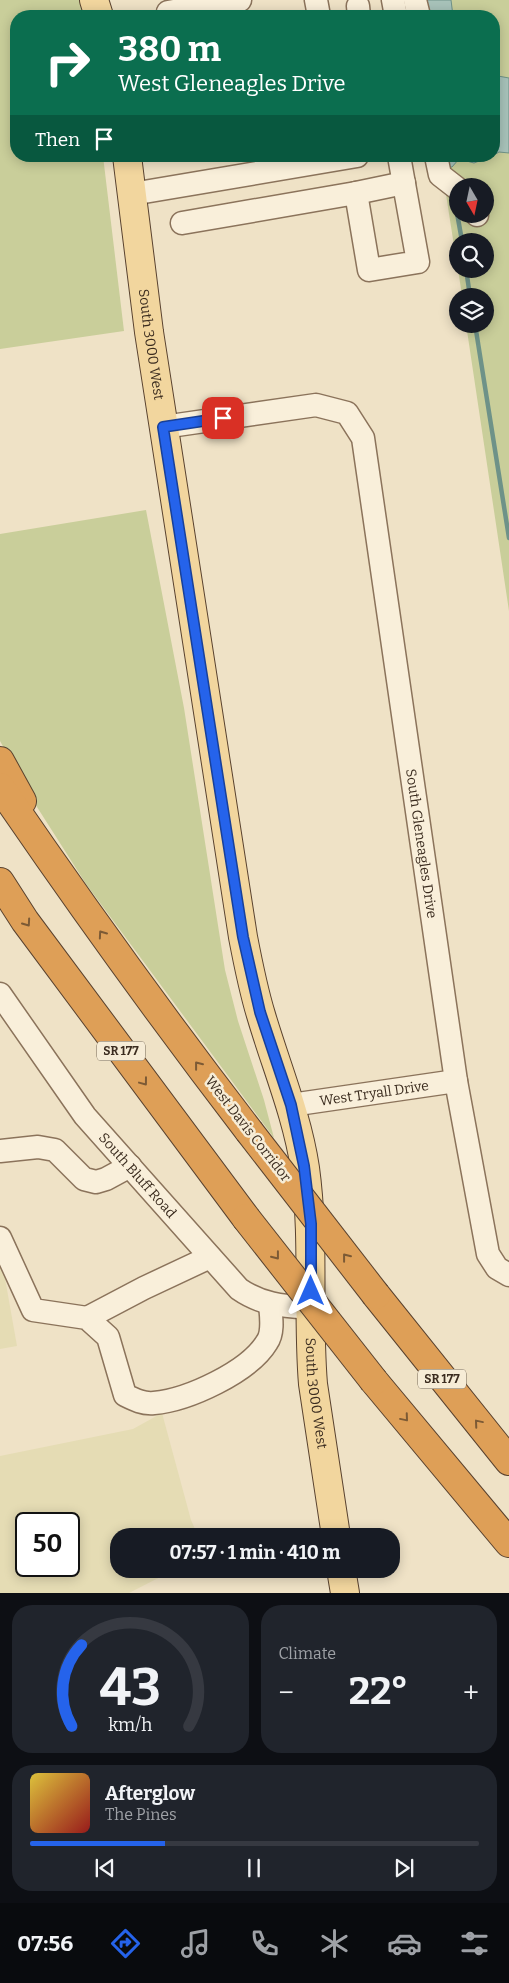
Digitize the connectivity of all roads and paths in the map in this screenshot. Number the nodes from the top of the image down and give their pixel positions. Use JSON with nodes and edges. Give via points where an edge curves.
{"nodes":[{"id":1,"x":240,"y":0,"type":"edge"},
{"id":2,"x":168,"y":9,"type":"edge"},
{"id":3,"x":128,"y":162,"type":"edge"},
{"id":4,"x":322,"y":162,"type":"edge"},
{"id":5,"x":400,"y":162,"type":"edge"},
{"id":6,"x":437,"y":162,"type":"edge"},
{"id":7,"x":212,"y":181,"type":"junction"},
{"id":8,"x":449,"y":182,"type":"edge"},
{"id":9,"x":404,"y":183,"type":"junction"},
{"id":10,"x":356,"y":193,"type":"junction"},
{"id":11,"x":132,"y":194,"type":"junction"},
{"id":12,"x":219,"y":217,"type":"junction"},
{"id":13,"x":182,"y":223,"type":"dead end"},
{"id":14,"x":163,"y":427,"type":"junction"},
{"id":15,"x":0,"y":761,"type":"edge"},
{"id":16,"x":0,"y":788,"type":"edge"},
{"id":17,"x":51,"y":861,"type":"junction"},
{"id":18,"x":0,"y":882,"type":"edge"},
{"id":19,"x":0,"y":994,"type":"edge"},
{"id":20,"x":456,"y":1081,"type":"junction"},
{"id":21,"x":291,"y":1105,"type":"junction"},
{"id":22,"x":0,"y":1151,"type":"edge"},
{"id":23,"x":130,"y":1166,"type":"junction"},
{"id":24,"x":0,"y":1238,"type":"edge"},
{"id":25,"x":210,"y":1257,"type":"junction"},
{"id":26,"x":505,"y":1273,"type":"edge"},
{"id":27,"x":270,"y":1304,"type":"junction"},
{"id":28,"x":311,"y":1308,"type":"junction"},
{"id":29,"x":87,"y":1318,"type":"junction"},
{"id":30,"x":509,"y":1460,"type":"edge"},
{"id":31,"x":335,"y":1528,"type":"edge"},
{"id":32,"x":509,"y":1543,"type":"edge"},
{"id":33,"x":342,"y":1578,"type":"edge"},
{"id":34,"x":345,"y":1593,"type":"edge"}],
"edges":[{"from":1,"to":2,"type":"street"},
{"from":3,"to":11,"type":"main road","name":"South 3000 West"},
{"from":4,"to":7,"type":"street"},
{"from":5,"to":9,"type":"street"},
{"from":6,"to":8,"type":"street","via":[[440,175]]},
{"from":7,"to":11,"type":"street"},
{"from":7,"to":12,"type":"street"},
{"from":9,"to":10,"type":"street"},
{"from":9,"to":10,"type":"street","via":[[418,262],[369,270]]},
{"from":10,"to":12,"type":"street"},
{"from":11,"to":14,"type":"main road","name":"South 3000 West"},
{"from":12,"to":13,"type":"street"},
{"from":14,"to":20,"type":"street","name":"South Gleneagles Drive","via":[[316,405],[347,413],[363,438]]},
{"from":14,"to":21,"type":"main road","name":"South 3000 West","via":[[243,937],[260,1012]]},
{"from":15,"to":17,"type":"highway"},
{"from":16,"to":17,"type":"highway","name":"West Davis Corridor","number":"SR 177"},
{"from":30,"to":17,"type":"highway","name":"West Davis Corridor","number":"SR 177","one_way":true,"bridge":true,"via":[[184,1047]]},
{"from":18,"to":32,"type":"highway","number":"SR 177","one_way":true,"bridge":true,"via":[[25,921],[246,1218],[374,1381]]},
{"from":19,"to":23,"type":"street","name":"South Bluff Road","via":[[85,1116]]},
{"from":20,"to":21,"type":"street","name":"West Tryall Drive"},
{"from":20,"to":26,"type":"street","name":"South Gleneagles Drive","via":[[488,1254]]},
{"from":21,"to":28,"type":"main road","name":"South 3000 West","via":[[308,1195]]},
{"from":22,"to":23,"type":"street","via":[[38,1146],[55,1150],[84,1179],[96,1182]]},
{"from":23,"to":25,"type":"street","name":"South Bluff Road"},
{"from":24,"to":29,"type":"street","via":[[33,1310]]},
{"from":25,"to":27,"type":"street","name":"South Bluff Road","via":[[239,1289],[258,1301]]},
{"from":25,"to":29,"type":"street"},
{"from":27,"to":28,"type":"street","name":"South Bluff Road"},
{"from":27,"to":29,"type":"street","via":[[270,1338],[256,1355],[205,1388],[153,1403],[138,1402],[125,1395],[108,1337]]},
{"from":28,"to":31,"type":"main road","name":"South 3000 West","via":[[313,1384]]},
{"from":33,"to":34,"type":"main road"}]}
